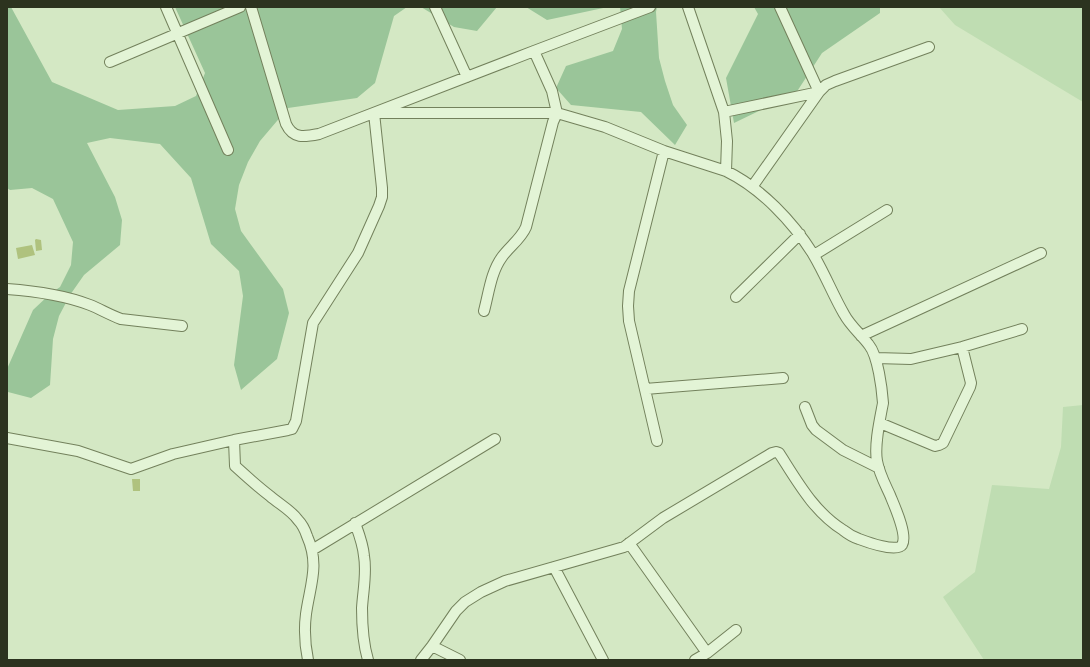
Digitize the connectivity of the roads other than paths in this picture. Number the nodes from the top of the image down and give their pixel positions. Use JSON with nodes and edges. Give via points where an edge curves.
{"nodes":[{"id":1,"x":166,"y":7,"type":"edge"},
{"id":2,"x":240,"y":7,"type":"edge"},
{"id":3,"x":251,"y":7,"type":"edge"},
{"id":4,"x":435,"y":7,"type":"edge"},
{"id":5,"x":650,"y":7,"type":"edge"},
{"id":6,"x":688,"y":7,"type":"edge"},
{"id":7,"x":780,"y":7,"type":"edge"},
{"id":8,"x":177,"y":34,"type":"junction"},
{"id":9,"x":929,"y":47,"type":"dead end"},
{"id":10,"x":534,"y":51,"type":"junction"},
{"id":11,"x":110,"y":62,"type":"dead end"},
{"id":12,"x":467,"y":77,"type":"junction"},
{"id":13,"x":819,"y":92,"type":"junction"},
{"id":14,"x":724,"y":112,"type":"junction"},
{"id":15,"x":374,"y":113,"type":"junction"},
{"id":16,"x":556,"y":113,"type":"junction"},
{"id":17,"x":228,"y":150,"type":"dead end"},
{"id":18,"x":664,"y":151,"type":"junction"},
{"id":19,"x":726,"y":171,"type":"junction"},
{"id":20,"x":752,"y":186,"type":"junction"},
{"id":21,"x":887,"y":210,"type":"dead end"},
{"id":22,"x":800,"y":234,"type":"junction"},
{"id":23,"x":1042,"y":253,"type":"dead end"},
{"id":24,"x":814,"y":255,"type":"junction"},
{"id":25,"x":7,"y":289,"type":"edge"},
{"id":26,"x":736,"y":297,"type":"dead end"},
{"id":27,"x":484,"y":311,"type":"dead end"},
{"id":28,"x":182,"y":326,"type":"dead end"},
{"id":29,"x":1022,"y":329,"type":"dead end"},
{"id":30,"x":861,"y":336,"type":"junction"},
{"id":31,"x":962,"y":347,"type":"junction"},
{"id":32,"x":876,"y":358,"type":"junction"},
{"id":33,"x":783,"y":378,"type":"dead end"},
{"id":34,"x":645,"y":389,"type":"junction"},
{"id":35,"x":805,"y":407,"type":"dead end"},
{"id":36,"x":880,"y":423,"type":"junction"},
{"id":37,"x":7,"y":438,"type":"edge"},
{"id":38,"x":495,"y":439,"type":"dead end"},
{"id":39,"x":234,"y":440,"type":"junction"},
{"id":40,"x":657,"y":441,"type":"dead end"},
{"id":41,"x":879,"y":468,"type":"junction"},
{"id":42,"x":355,"y":523,"type":"junction"},
{"id":43,"x":629,"y":543,"type":"junction"},
{"id":44,"x":312,"y":550,"type":"junction"},
{"id":45,"x":554,"y":567,"type":"junction"},
{"id":46,"x":736,"y":630,"type":"dead end"},
{"id":47,"x":432,"y":646,"type":"junction"},
{"id":48,"x":707,"y":653,"type":"junction"},
{"id":49,"x":308,"y":660,"type":"edge"},
{"id":50,"x":368,"y":660,"type":"edge"},
{"id":51,"x":421,"y":660,"type":"edge"},
{"id":52,"x":460,"y":660,"type":"edge"},
{"id":53,"x":603,"y":660,"type":"edge"},
{"id":54,"x":695,"y":660,"type":"edge"}],
"edges":[{"from":1,"to":8,"type":"street"},
{"from":2,"to":8,"type":"street"},
{"from":3,"to":15,"type":"street","via":[[289,131],[296,136],[307,137]]},
{"from":4,"to":12,"type":"street"},
{"from":5,"to":10,"type":"street"},
{"from":6,"to":14,"type":"street"},
{"from":7,"to":13,"type":"street"},
{"from":8,"to":11,"type":"street"},
{"from":8,"to":17,"type":"street"},
{"from":9,"to":13,"type":"street","via":[[834,81]]},
{"from":10,"to":12,"type":"street"},
{"from":10,"to":16,"type":"street","via":[[552,91]]},
{"from":12,"to":15,"type":"street"},
{"from":13,"to":14,"type":"street"},
{"from":13,"to":20,"type":"street"},
{"from":14,"to":19,"type":"street","via":[[727,141]]},
{"from":15,"to":16,"type":"street"},
{"from":15,"to":39,"type":"street","via":[[382,197],[358,253],[313,323],[296,420],[292,429]]},
{"from":16,"to":18,"type":"street","via":[[605,127]]},
{"from":16,"to":27,"type":"street","via":[[526,227],[496,267]]},
{"from":18,"to":19,"type":"street"},
{"from":18,"to":34,"type":"street","via":[[629,291],[629,321]]},
{"from":19,"to":20,"type":"street"},
{"from":20,"to":22,"type":"street"},
{"from":21,"to":24,"type":"street"},
{"from":22,"to":24,"type":"street"},
{"from":22,"to":26,"type":"street"},
{"from":23,"to":30,"type":"street"},
{"from":24,"to":30,"type":"street","via":[[844,315]]},
{"from":25,"to":28,"type":"street","via":[[76,300],[121,319]]},
{"from":29,"to":31,"type":"street"},
{"from":30,"to":32,"type":"street","via":[[869,344]]},
{"from":31,"to":32,"type":"street","via":[[911,359]]},
{"from":31,"to":36,"type":"street","via":[[971,383],[939,446]]},
{"from":32,"to":36,"type":"street","via":[[883,404]]},
{"from":33,"to":34,"type":"street"},
{"from":34,"to":40,"type":"street"},
{"from":35,"to":41,"type":"street","via":[[816,430],[843,450]]},
{"from":36,"to":41,"type":"street","via":[[876,449]]},
{"from":37,"to":39,"type":"street","via":[[78,451],[131,470],[173,454]]},
{"from":38,"to":42,"type":"street"},
{"from":39,"to":44,"type":"street","via":[[235,466],[291,512],[304,530]]},
{"from":41,"to":43,"type":"street","via":[[903,534],[902,546],[898,548],[855,538],[836,526],[805,493],[776,452],[662,518]]},
{"from":42,"to":44,"type":"street"},
{"from":42,"to":50,"type":"street","via":[[364,555],[362,629]]},
{"from":43,"to":45,"type":"street"},
{"from":43,"to":48,"type":"street"},
{"from":44,"to":49,"type":"street","via":[[313,576],[305,630]]},
{"from":45,"to":47,"type":"street","via":[[505,581],[465,602]]},
{"from":45,"to":53,"type":"street"},
{"from":46,"to":48,"type":"street"},
{"from":47,"to":51,"type":"street"},
{"from":47,"to":52,"type":"street"},
{"from":48,"to":54,"type":"street"}]}
